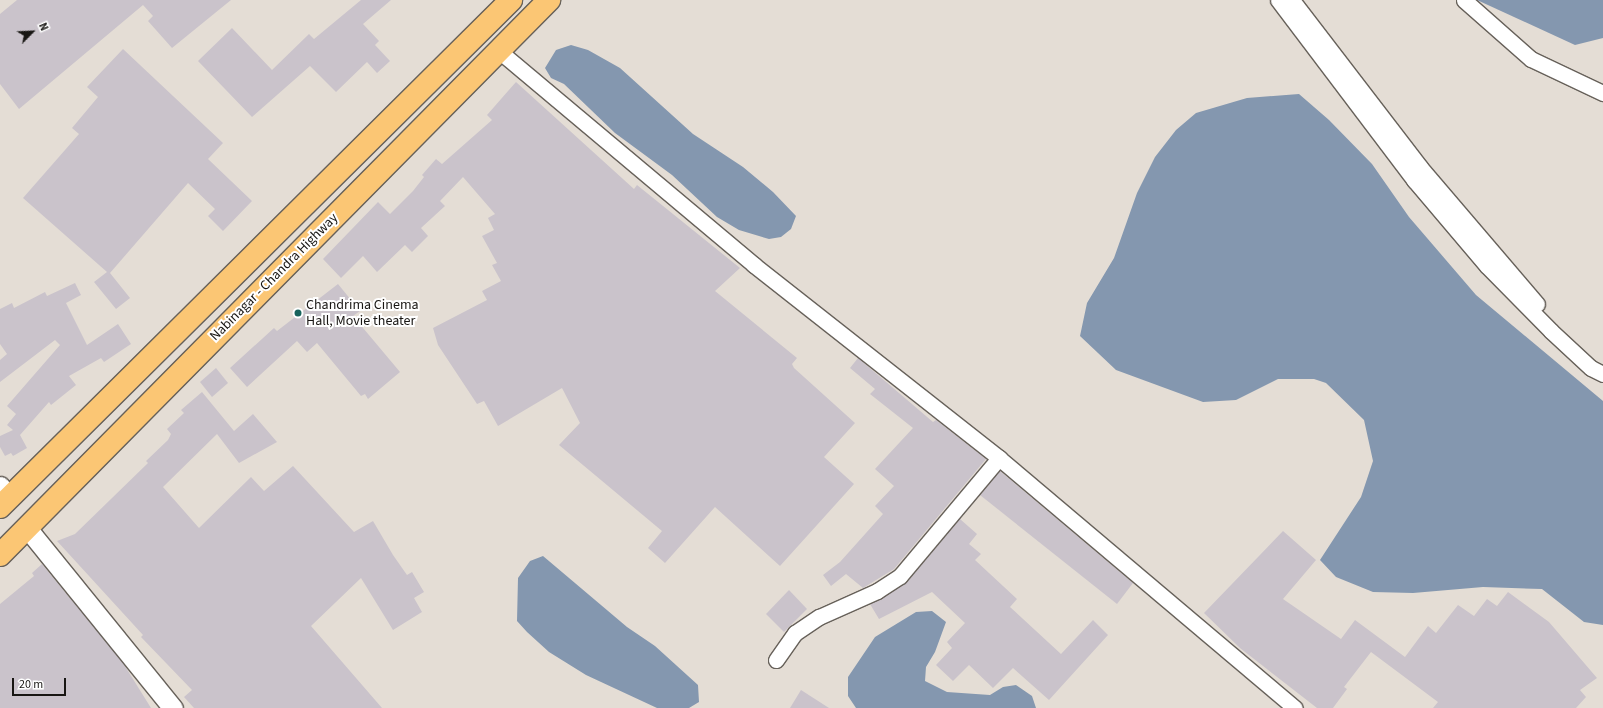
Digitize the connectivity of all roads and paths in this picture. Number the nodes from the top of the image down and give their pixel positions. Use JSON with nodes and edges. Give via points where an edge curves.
{"nodes":[{"id":1,"x":510,"y":0,"type":"edge"},
{"id":2,"x":549,"y":0,"type":"edge"},
{"id":3,"x":1278,"y":0,"type":"edge"},
{"id":4,"x":1292,"y":0,"type":"edge"},
{"id":5,"x":1464,"y":0,"type":"edge"},
{"id":6,"x":498,"y":50,"type":"junction"},
{"id":7,"x":1603,"y":93,"type":"edge"},
{"id":8,"x":1603,"y":366,"type":"edge"},
{"id":9,"x":1603,"y":374,"type":"edge"},
{"id":10,"x":999,"y":458,"type":"junction"},
{"id":11,"x":3,"y":497,"type":"edge"},
{"id":12,"x":27,"y":528,"type":"junction"},
{"id":13,"x":0,"y":555,"type":"edge"},
{"id":14,"x":776,"y":660,"type":"dead end"},
{"id":15,"x":1288,"y":706,"type":"edge"},
{"id":16,"x":173,"y":708,"type":"edge"}],
"edges":[{"from":1,"to":11,"type":"highway"},
{"from":2,"to":6,"type":"highway","name":"Nabinagar - Chandra Highway"},
{"from":3,"to":9,"type":"street","via":[[1414,180],[1487,266],[1551,331],[1591,368]]},
{"from":4,"to":8,"type":"street","via":[[1459,214],[1557,327]]},
{"from":5,"to":7,"type":"street","via":[[1531,59]]},
{"from":6,"to":10,"type":"street","via":[[754,265]]},
{"from":6,"to":12,"type":"highway","name":"Nabinagar - Chandra Highway"},
{"from":10,"to":14,"type":"street","via":[[900,576],[877,591],[819,617],[795,633]]},
{"from":10,"to":15,"type":"street"},
{"from":12,"to":13,"type":"highway","name":"Nabinagar - Chandra Highway"},
{"from":12,"to":16,"type":"street"}]}
